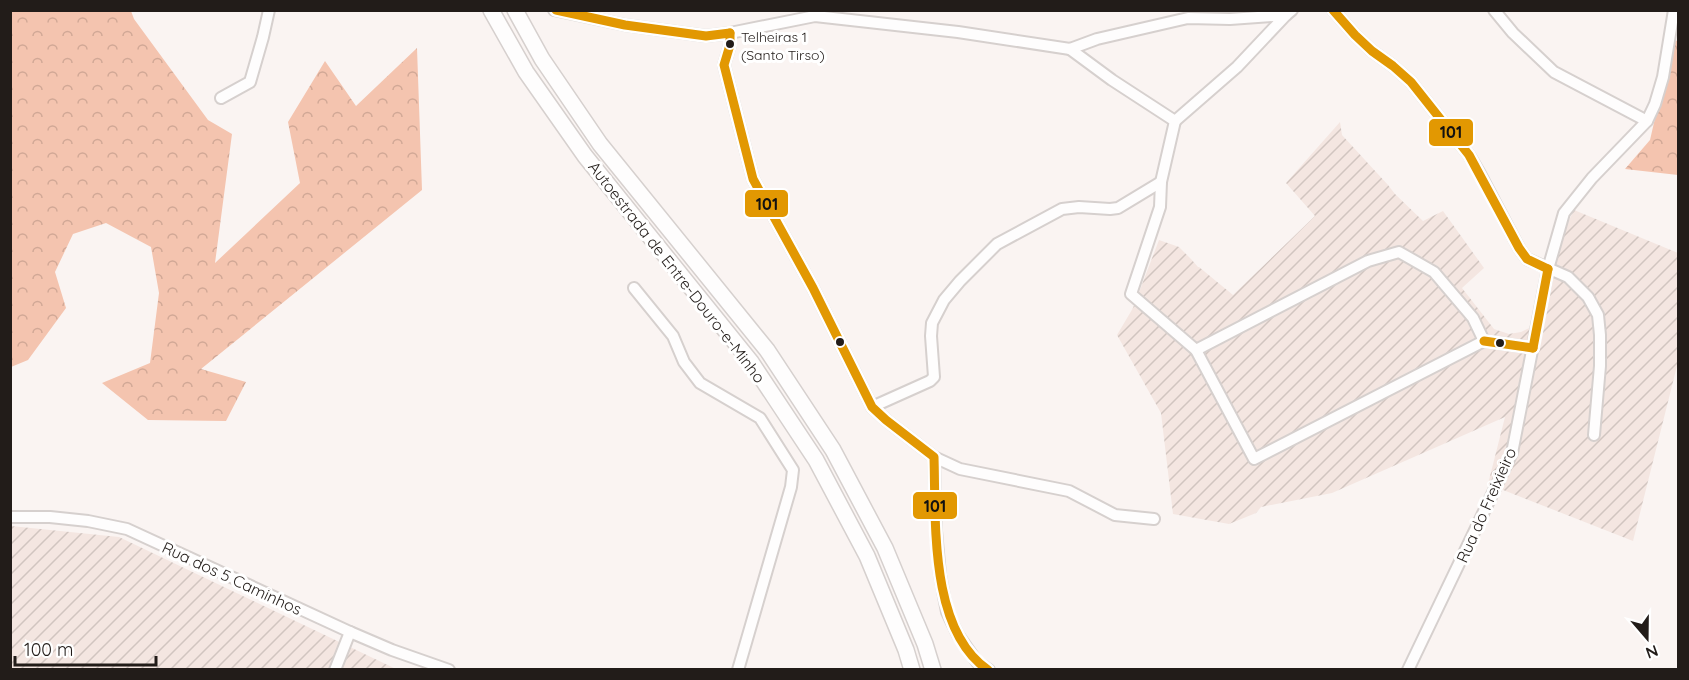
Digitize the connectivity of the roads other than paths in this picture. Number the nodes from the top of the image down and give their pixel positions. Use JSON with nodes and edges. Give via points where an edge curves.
{"nodes":[{"id":1,"x":268,"y":10,"type":"edge"},
{"id":2,"x":492,"y":10,"type":"edge"},
{"id":3,"x":515,"y":10,"type":"edge"},
{"id":4,"x":554,"y":10,"type":"edge"},
{"id":5,"x":1333,"y":10,"type":"edge"},
{"id":6,"x":1494,"y":10,"type":"edge"},
{"id":7,"x":1674,"y":10,"type":"edge"},
{"id":8,"x":1289,"y":13,"type":"edge"},
{"id":9,"x":801,"y":15,"type":"edge"},
{"id":10,"x":730,"y":33,"type":"junction"},
{"id":11,"x":1070,"y":49,"type":"junction"},
{"id":12,"x":221,"y":99,"type":"dead end"},
{"id":13,"x":1175,"y":121,"type":"junction"},
{"id":14,"x":1647,"y":121,"type":"junction"},
{"id":15,"x":1161,"y":182,"type":"junction"},
{"id":16,"x":1548,"y":269,"type":"junction"},
{"id":17,"x":634,"y":288,"type":"dead end"},
{"id":18,"x":1484,"y":341,"type":"junction"},
{"id":19,"x":1533,"y":348,"type":"junction"},
{"id":20,"x":1196,"y":350,"type":"junction"},
{"id":21,"x":872,"y":407,"type":"junction"},
{"id":22,"x":1594,"y":435,"type":"dead end"},
{"id":23,"x":934,"y":457,"type":"junction"},
{"id":24,"x":10,"y":517,"type":"edge"},
{"id":25,"x":1154,"y":519,"type":"dead end"},
{"id":26,"x":350,"y":632,"type":"junction"},
{"id":27,"x":335,"y":669,"type":"edge"},
{"id":28,"x":448,"y":669,"type":"edge"},
{"id":29,"x":738,"y":669,"type":"edge"},
{"id":30,"x":912,"y":669,"type":"edge"},
{"id":31,"x":933,"y":669,"type":"edge"},
{"id":32,"x":990,"y":669,"type":"edge"},
{"id":33,"x":1408,"y":669,"type":"edge"}],
"edges":[{"from":1,"to":12,"type":"street","via":[[250,82]]},
{"from":2,"to":30,"type":"highway","name":"Autoestrada de Entre-Douro-e-Minho","via":[[526,72],[585,156],[751,362],[816,460],[867,556]]},
{"from":3,"to":31,"type":"highway","name":"Autoestrada de Entre-Douro-e-Minho","via":[[542,59],[600,144],[767,350],[833,450],[885,548]]},
{"from":4,"to":10,"type":"street","via":[[706,36]]},
{"from":5,"to":16,"type":"street","via":[[1354,35],[1411,82],[1474,164],[1527,259]]},
{"from":6,"to":14,"type":"street","via":[[1554,72]]},
{"from":7,"to":14,"type":"street","name":"Rua do Freixieiro","via":[[1663,77]]},
{"from":8,"to":11,"type":"street","via":[[1157,23]]},
{"from":8,"to":13,"type":"street","via":[[1237,67]]},
{"from":9,"to":10,"type":"street"},
{"from":9,"to":11,"type":"street","via":[[947,30]]},
{"from":10,"to":21,"type":"street","via":[[724,65],[753,180]]},
{"from":11,"to":13,"type":"street"},
{"from":13,"to":15,"type":"street"},
{"from":14,"to":16,"type":"street","name":"Rua do Freixieiro","via":[[1564,213]]},
{"from":15,"to":20,"type":"street","via":[[1160,207],[1131,294]]},
{"from":15,"to":21,"type":"street","via":[[1118,208],[1062,209],[997,244],[944,300],[932,323],[934,377]]},
{"from":16,"to":19,"type":"street","name":"Rua do Freixieiro"},
{"from":16,"to":22,"type":"street","via":[[1568,277],[1588,297],[1598,315],[1600,366]]},
{"from":17,"to":29,"type":"street","via":[[673,336],[684,362],[700,383],[760,418],[793,471]]},
{"from":18,"to":19,"type":"street"},
{"from":18,"to":20,"type":"street","via":[[1473,318],[1434,272],[1400,252],[1368,261]]},
{"from":18,"to":20,"type":"street","via":[[1254,459]]},
{"from":19,"to":33,"type":"street","name":"Rua do Freixieiro","via":[[1512,453]]},
{"from":21,"to":23,"type":"street"},
{"from":23,"to":25,"type":"street","via":[[960,469],[1069,491],[1114,515]]},
{"from":23,"to":32,"type":"street","via":[[936,531],[947,612],[977,662]]},
{"from":24,"to":26,"type":"street","name":"Rua dos 5 Caminhos","via":[[88,521],[127,530]]},
{"from":26,"to":27,"type":"street"},
{"from":26,"to":28,"type":"street","name":"Rua dos 5 Caminhos"}]}
